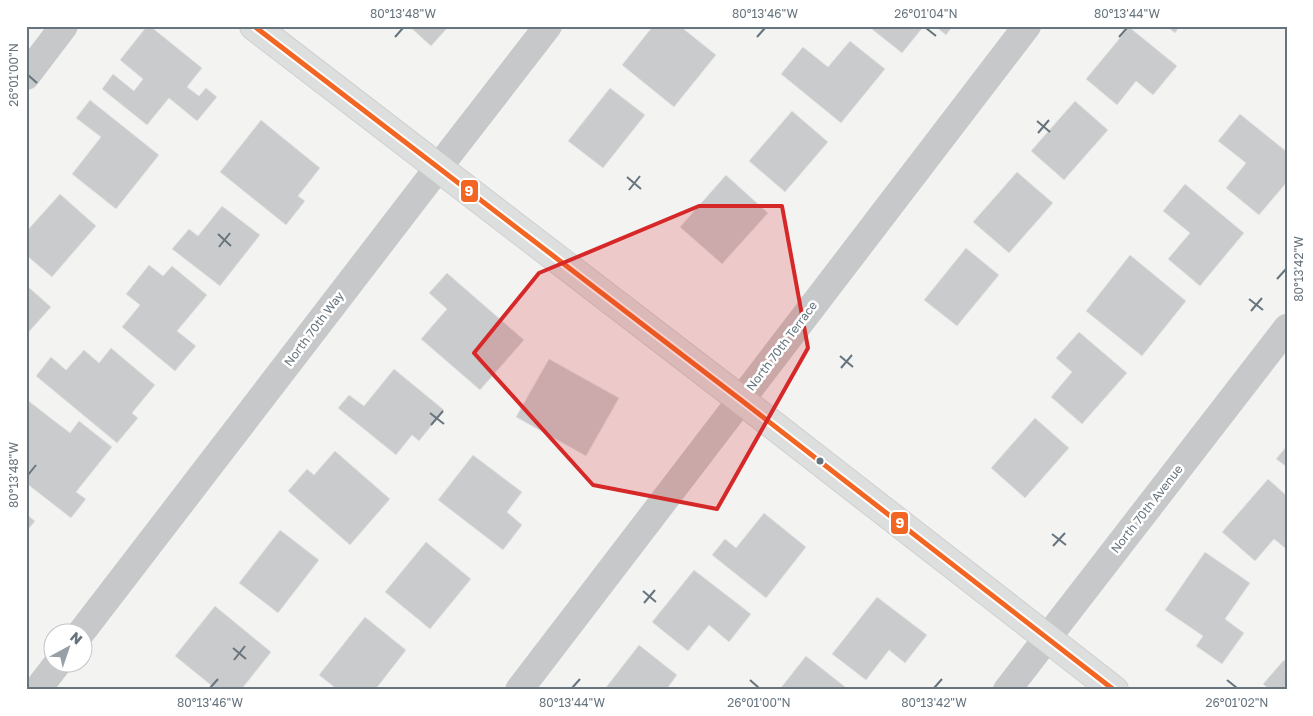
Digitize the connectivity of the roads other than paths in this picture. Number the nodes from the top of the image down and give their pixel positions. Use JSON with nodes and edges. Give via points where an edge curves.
{"nodes":[{"id":1,"x":64,"y":26,"type":"edge"},
{"id":2,"x":254,"y":26,"type":"edge"},
{"id":3,"x":548,"y":26,"type":"edge"},
{"id":4,"x":1027,"y":26,"type":"edge"},
{"id":5,"x":26,"y":76,"type":"edge"},
{"id":6,"x":438,"y":168,"type":"junction"},
{"id":7,"x":1287,"y":328,"type":"edge"},
{"id":8,"x":741,"y":400,"type":"junction"},
{"id":9,"x":88,"y":624,"type":"edge"},
{"id":10,"x":1048,"y":638,"type":"junction"},
{"id":11,"x":49,"y":674,"type":"edge"},
{"id":12,"x":37,"y":690,"type":"edge"},
{"id":13,"x":518,"y":690,"type":"edge"},
{"id":14,"x":1007,"y":690,"type":"edge"},
{"id":15,"x":1114,"y":690,"type":"edge"}],
"edges":[{"from":1,"to":5,"type":"street"},
{"from":2,"to":6,"type":"street"},
{"from":3,"to":6,"type":"street","name":"North 70th Way"},
{"from":4,"to":8,"type":"street","name":"North 70th Terrace"},
{"from":6,"to":8,"type":"street"},
{"from":6,"to":9,"type":"street","name":"North 70th Way"},
{"from":7,"to":10,"type":"street","name":"North 70th Avenue"},
{"from":8,"to":10,"type":"street"},
{"from":8,"to":13,"type":"street","name":"North 70th Terrace"},
{"from":10,"to":14,"type":"street","name":"North 70th Avenue"},
{"from":10,"to":15,"type":"street"},
{"from":11,"to":12,"type":"street"}]}
